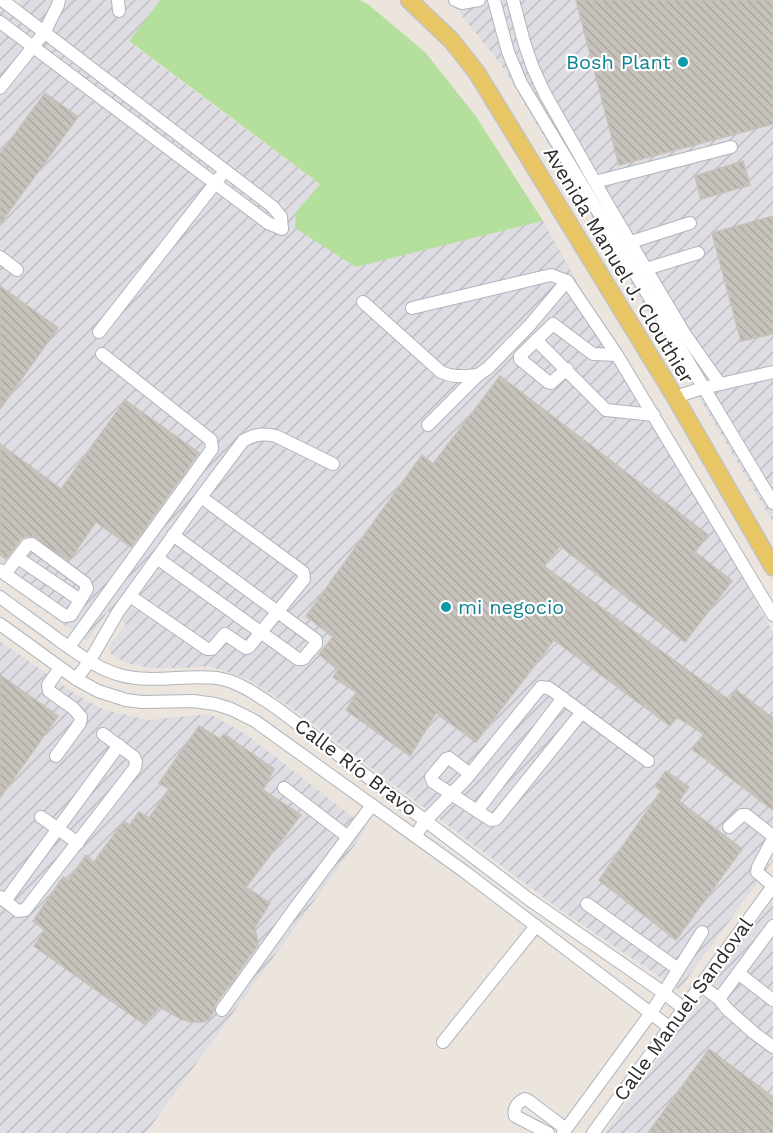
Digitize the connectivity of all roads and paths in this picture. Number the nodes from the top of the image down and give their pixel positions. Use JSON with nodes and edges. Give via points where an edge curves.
{"nodes":[{"id":1,"x":2,"y":0,"type":"edge"},
{"id":2,"x":59,"y":0,"type":"edge"},
{"id":3,"x":409,"y":0,"type":"edge"},
{"id":4,"x":455,"y":0,"type":"edge"},
{"id":5,"x":479,"y":0,"type":"edge"},
{"id":6,"x":494,"y":0,"type":"edge"},
{"id":7,"x":513,"y":0,"type":"edge"},
{"id":8,"x":0,"y":22,"type":"edge"},
{"id":9,"x":44,"y":33,"type":"junction"},
{"id":10,"x":33,"y":46,"type":"junction"},
{"id":11,"x":0,"y":88,"type":"edge"},
{"id":12,"x":731,"y":147,"type":"dead end"},
{"id":13,"x":224,"y":170,"type":"junction"},
{"id":14,"x":596,"y":182,"type":"junction"},
{"id":15,"x":216,"y":184,"type":"junction"},
{"id":16,"x":690,"y":223,"type":"dead end"},
{"id":17,"x":631,"y":242,"type":"junction"},
{"id":18,"x":698,"y":253,"type":"dead end"},
{"id":19,"x":0,"y":257,"type":"edge"},
{"id":20,"x":646,"y":269,"type":"junction"},
{"id":21,"x":17,"y":270,"type":"dead end"},
{"id":22,"x":567,"y":281,"type":"junction"},
{"id":23,"x":363,"y":302,"type":"dead end"},
{"id":24,"x":412,"y":308,"type":"dead end"},
{"id":25,"x":99,"y":332,"type":"dead end"},
{"id":26,"x":537,"y":340,"type":"junction"},
{"id":27,"x":102,"y":354,"type":"dead end"},
{"id":28,"x":617,"y":355,"type":"junction"},
{"id":29,"x":567,"y":369,"type":"junction"},
{"id":30,"x":773,"y":372,"type":"edge"},
{"id":31,"x":478,"y":375,"type":"junction"},
{"id":32,"x":720,"y":384,"type":"junction"},
{"id":33,"x":703,"y":388,"type":"junction"},
{"id":34,"x":675,"y":397,"type":"junction"},
{"id":35,"x":654,"y":415,"type":"junction"},
{"id":36,"x":428,"y":425,"type":"dead end"},
{"id":37,"x":333,"y":464,"type":"dead end"},
{"id":38,"x":201,"y":497,"type":"junction"},
{"id":39,"x":773,"y":504,"type":"edge"},
{"id":40,"x":174,"y":535,"type":"junction"},
{"id":41,"x":18,"y":558,"type":"junction"},
{"id":42,"x":157,"y":558,"type":"junction"},
{"id":43,"x":773,"y":567,"type":"edge"},
{"id":44,"x":3,"y":572,"type":"edge"},
{"id":45,"x":130,"y":596,"type":"junction"},
{"id":46,"x":0,"y":597,"type":"edge"},
{"id":47,"x":80,"y":600,"type":"junction"},
{"id":48,"x":278,"y":611,"type":"junction"},
{"id":49,"x":773,"y":615,"type":"edge"},
{"id":50,"x":0,"y":624,"type":"edge"},
{"id":51,"x":260,"y":633,"type":"junction"},
{"id":52,"x":69,"y":647,"type":"junction"},
{"id":53,"x":89,"y":662,"type":"junction"},
{"id":54,"x":60,"y":668,"type":"junction"},
{"id":55,"x":135,"y":678,"type":"junction"},
{"id":56,"x":76,"y":679,"type":"junction"},
{"id":57,"x":563,"y":698,"type":"junction"},
{"id":58,"x":126,"y":700,"type":"junction"},
{"id":59,"x":582,"y":712,"type":"junction"},
{"id":60,"x":103,"y":734,"type":"dead end"},
{"id":61,"x":119,"y":745,"type":"junction"},
{"id":62,"x":56,"y":756,"type":"dead end"},
{"id":63,"x":648,"y":761,"type":"dead end"},
{"id":64,"x":470,"y":774,"type":"junction"},
{"id":65,"x":284,"y":788,"type":"dead end"},
{"id":66,"x":451,"y":795,"type":"junction"},
{"id":67,"x":372,"y":805,"type":"junction"},
{"id":68,"x":477,"y":811,"type":"junction"},
{"id":69,"x":41,"y":817,"type":"dead end"},
{"id":70,"x":426,"y":820,"type":"junction"},
{"id":71,"x":729,"y":827,"type":"dead end"},
{"id":72,"x":58,"y":829,"type":"junction"},
{"id":73,"x":415,"y":836,"type":"junction"},
{"id":74,"x":348,"y":837,"type":"junction"},
{"id":75,"x":773,"y":838,"type":"edge"},
{"id":76,"x":78,"y":843,"type":"junction"},
{"id":77,"x":475,"y":859,"type":"junction"},
{"id":78,"x":465,"y":872,"type":"junction"},
{"id":79,"x":773,"y":886,"type":"edge"},
{"id":80,"x":3,"y":899,"type":"edge"},
{"id":81,"x":587,"y":904,"type":"dead end"},
{"id":82,"x":536,"y":926,"type":"junction"},
{"id":83,"x":773,"y":926,"type":"edge"},
{"id":84,"x":702,"y":932,"type":"dead end"},
{"id":85,"x":678,"y":969,"type":"junction"},
{"id":86,"x":738,"y":973,"type":"junction"},
{"id":87,"x":701,"y":985,"type":"junction"},
{"id":88,"x":664,"y":993,"type":"junction"},
{"id":89,"x":720,"y":999,"type":"junction"},
{"id":90,"x":773,"y":1000,"type":"edge"},
{"id":91,"x":683,"y":1008,"type":"junction"},
{"id":92,"x":222,"y":1010,"type":"dead end"},
{"id":93,"x":651,"y":1013,"type":"junction"},
{"id":94,"x":669,"y":1028,"type":"junction"},
{"id":95,"x":443,"y":1042,"type":"dead end"},
{"id":96,"x":773,"y":1047,"type":"edge"},
{"id":97,"x":564,"y":1131,"type":"edge"},
{"id":98,"x":549,"y":1133,"type":"edge"},
{"id":99,"x":592,"y":1133,"type":"edge"}],
"edges":[{"from":1,"to":9,"type":"street"},
{"from":2,"to":9,"type":"street"},
{"from":3,"to":34,"type":"main road","name":"Avenida Manuel J. Clouthier","via":[[452,41],[477,73]]},
{"from":4,"to":5,"type":"street"},
{"from":6,"to":33,"type":"street","via":[[521,83]]},
{"from":7,"to":14,"type":"street","via":[[544,94]]},
{"from":8,"to":10,"type":"street"},
{"from":9,"to":10,"type":"street"},
{"from":9,"to":13,"type":"street"},
{"from":10,"to":11,"type":"street"},
{"from":10,"to":15,"type":"street"},
{"from":12,"to":14,"type":"street"},
{"from":13,"to":15,"type":"street"},
{"from":13,"to":15,"type":"street","via":[[273,207],[281,217],[282,229]]},
{"from":14,"to":17,"type":"street"},
{"from":15,"to":25,"type":"street"},
{"from":16,"to":17,"type":"street"},
{"from":17,"to":20,"type":"street"},
{"from":18,"to":20,"type":"street"},
{"from":19,"to":21,"type":"street"},
{"from":20,"to":32,"type":"street"},
{"from":22,"to":24,"type":"street","via":[[551,275]]},
{"from":22,"to":28,"type":"street"},
{"from":22,"to":31,"type":"street","via":[[529,326]]},
{"from":23,"to":31,"type":"street","via":[[441,372],[458,377]]},
{"from":26,"to":28,"type":"street","via":[[554,324],[596,356]]},
{"from":26,"to":29,"type":"street"},
{"from":26,"to":29,"type":"street","via":[[520,359],[551,383]]},
{"from":27,"to":52,"type":"street","via":[[211,440],[212,449]]},
{"from":28,"to":35,"type":"street"},
{"from":29,"to":35,"type":"street","via":[[606,410]]},
{"from":30,"to":32,"type":"street"},
{"from":31,"to":36,"type":"street"},
{"from":32,"to":33,"type":"street"},
{"from":33,"to":34,"type":"street"},
{"from":33,"to":39,"type":"street"},
{"from":34,"to":43,"type":"main road","name":"Avenida Manuel J. Clouthier"},
{"from":35,"to":49,"type":"street"},
{"from":37,"to":38,"type":"street","via":[[276,436],[257,434],[243,441]]},
{"from":38,"to":40,"type":"street"},
{"from":38,"to":48,"type":"street","via":[[303,573],[304,579]]},
{"from":40,"to":42,"type":"street"},
{"from":40,"to":48,"type":"street"},
{"from":41,"to":44,"type":"street"},
{"from":41,"to":47,"type":"street"},
{"from":41,"to":47,"type":"street","via":[[27,545],[33,545],[86,584]]},
{"from":42,"to":45,"type":"street"},
{"from":42,"to":51,"type":"street"},
{"from":44,"to":47,"type":"street","via":[[65,616],[71,615]]},
{"from":45,"to":51,"type":"street","via":[[207,649],[212,649],[225,634],[248,648]]},
{"from":45,"to":53,"type":"street"},
{"from":46,"to":52,"type":"street","name":"Calle Río Bravo"},
{"from":48,"to":51,"type":"street"},
{"from":48,"to":51,"type":"street","via":[[316,640],[316,644],[300,660]]},
{"from":50,"to":54,"type":"street","name":"Calle Río Bravo"},
{"from":52,"to":53,"type":"street","name":"Calle Río Bravo"},
{"from":53,"to":55,"type":"street","name":"Calle Río Bravo"},
{"from":53,"to":56,"type":"street"},
{"from":54,"to":56,"type":"street","name":"Calle Río Bravo"},
{"from":54,"to":62,"type":"street","via":[[48,685],[49,691],[81,717]]},
{"from":55,"to":58,"type":"street"},
{"from":55,"to":70,"type":"street","name":"Calle Río Bravo","via":[[218,678],[252,692]]},
{"from":56,"to":58,"type":"street","name":"Calle Río Bravo"},
{"from":57,"to":59,"type":"street"},
{"from":57,"to":64,"type":"street","via":[[549,688],[539,688]]},
{"from":57,"to":68,"type":"street"},
{"from":58,"to":67,"type":"street","name":"Calle Río Bravo","via":[[193,701],[231,709],[255,721]]},
{"from":59,"to":63,"type":"street"},
{"from":59,"to":68,"type":"street","via":[[496,819]]},
{"from":60,"to":61,"type":"street"},
{"from":61,"to":72,"type":"street"},
{"from":61,"to":76,"type":"street","via":[[134,757],[135,768]]},
{"from":64,"to":66,"type":"street"},
{"from":64,"to":66,"type":"street","via":[[446,759],[431,777]]},
{"from":65,"to":74,"type":"street"},
{"from":66,"to":68,"type":"street"},
{"from":66,"to":70,"type":"street"},
{"from":67,"to":73,"type":"street","name":"Calle Río Bravo"},
{"from":67,"to":74,"type":"street"},
{"from":69,"to":72,"type":"street"},
{"from":70,"to":73,"type":"street"},
{"from":70,"to":77,"type":"street","name":"Calle Río Bravo"},
{"from":71,"to":75,"type":"street","via":[[746,815]]},
{"from":72,"to":76,"type":"street"},
{"from":72,"to":80,"type":"street"},
{"from":73,"to":78,"type":"street","name":"Calle Río Bravo"},
{"from":74,"to":92,"type":"street"},
{"from":75,"to":79,"type":"street","via":[[757,872]]},
{"from":76,"to":80,"type":"street","via":[[25,910],[18,911]]},
{"from":77,"to":78,"type":"street"},
{"from":77,"to":88,"type":"street","name":"Calle Río Bravo"},
{"from":78,"to":82,"type":"street","name":"Calle Río Bravo"},
{"from":79,"to":87,"type":"street","name":"Calle Manuel Sandoval"},
{"from":81,"to":85,"type":"street"},
{"from":82,"to":93,"type":"street","name":"Calle Río Bravo"},
{"from":82,"to":95,"type":"street"},
{"from":83,"to":86,"type":"street"},
{"from":84,"to":85,"type":"street","name":"Calle Manuel Sandoval"},
{"from":85,"to":88,"type":"street","name":"Calle Manuel Sandoval"},
{"from":86,"to":89,"type":"street"},
{"from":86,"to":90,"type":"street"},
{"from":87,"to":89,"type":"street"},
{"from":87,"to":91,"type":"street","name":"Calle Manuel Sandoval"},
{"from":88,"to":91,"type":"street","name":"Calle Río Bravo"},
{"from":88,"to":93,"type":"street","name":"Calle Manuel Sandoval"},
{"from":89,"to":96,"type":"street"},
{"from":91,"to":94,"type":"street","name":"Calle Manuel Sandoval"},
{"from":93,"to":94,"type":"street","name":"Calle Río Bravo"},
{"from":93,"to":97,"type":"street","name":"Calle Manuel Sandoval"},
{"from":94,"to":99,"type":"street","name":"Calle Manuel Sandoval"},
{"from":97,"to":98,"type":"street","via":[[529,1101],[525,1099],[516,1105],[515,1116]]}]}
